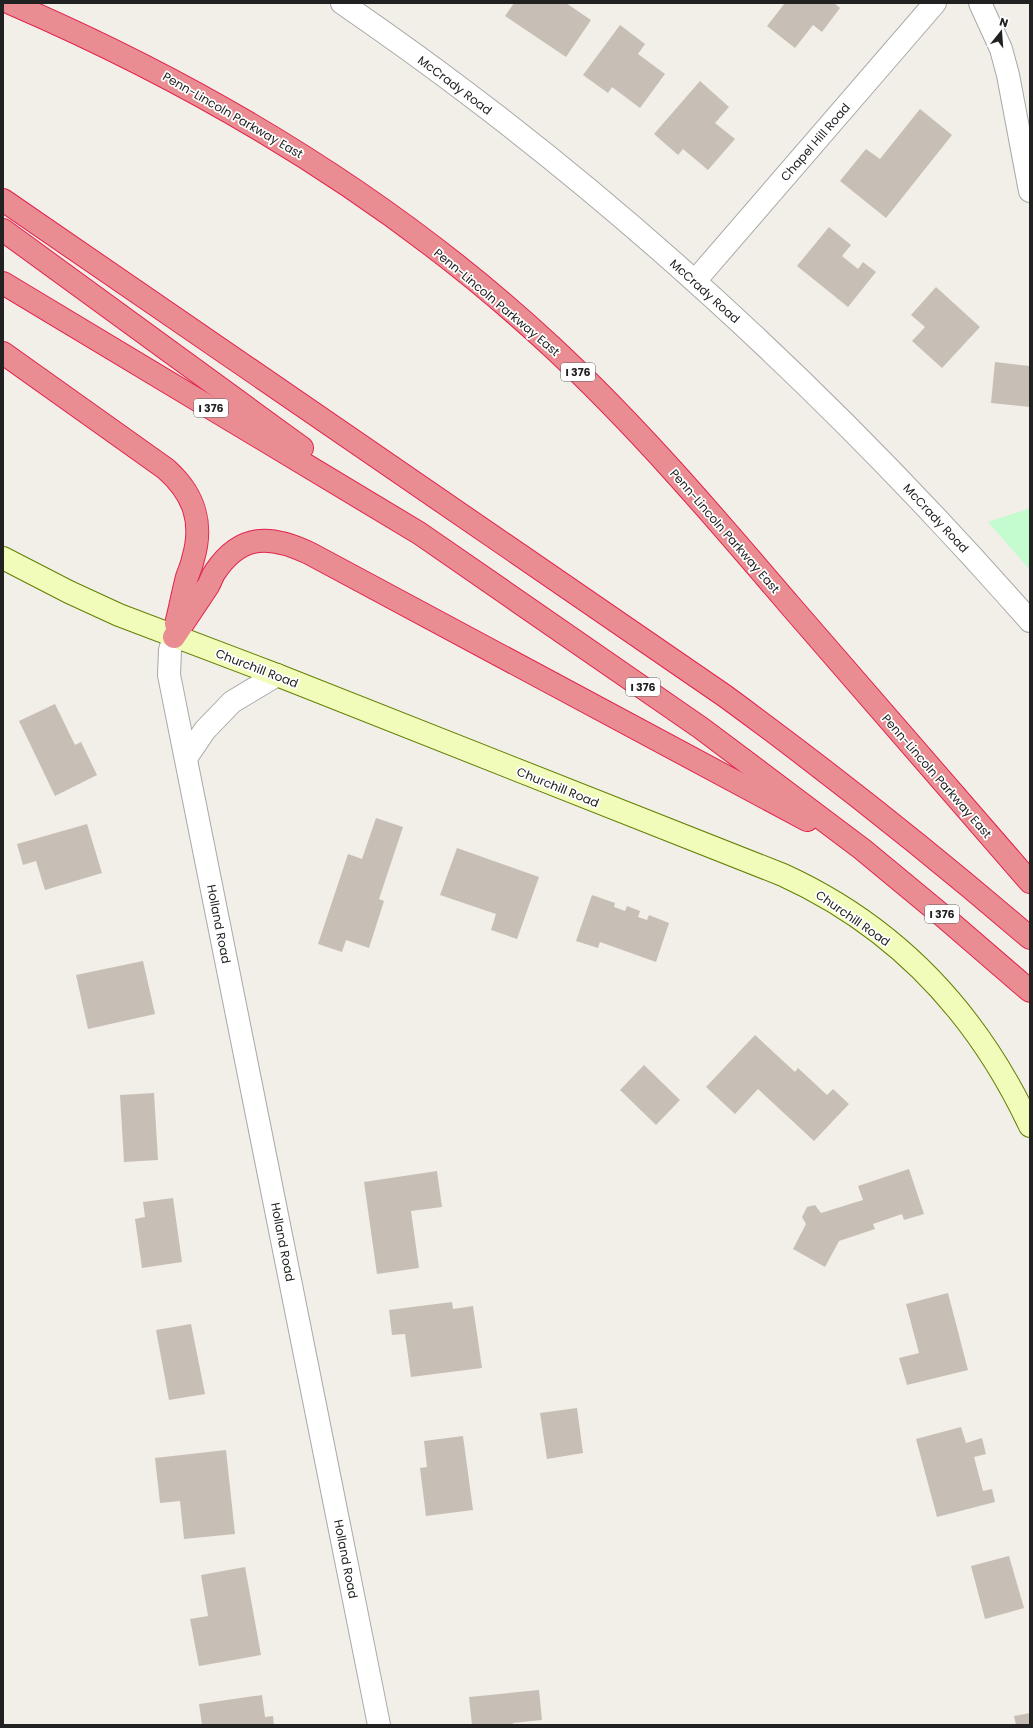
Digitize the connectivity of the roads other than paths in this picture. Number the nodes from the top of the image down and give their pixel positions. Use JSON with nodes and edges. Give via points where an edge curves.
{"nodes":[{"id":1,"x":10,"y":3,"type":"edge"},
{"id":2,"x":342,"y":3,"type":"edge"},
{"id":3,"x":935,"y":3,"type":"edge"},
{"id":4,"x":980,"y":3,"type":"edge"},
{"id":5,"x":1030,"y":191,"type":"edge"},
{"id":6,"x":3,"y":200,"type":"edge"},
{"id":7,"x":3,"y":230,"type":"edge"},
{"id":8,"x":694,"y":281,"type":"junction"},
{"id":9,"x":3,"y":283,"type":"edge"},
{"id":10,"x":3,"y":353,"type":"edge"},
{"id":11,"x":418,"y":533,"type":"junction"},
{"id":12,"x":3,"y":558,"type":"edge"},
{"id":13,"x":1030,"y":621,"type":"edge"},
{"id":14,"x":174,"y":637,"type":"junction"},
{"id":15,"x":277,"y":675,"type":"junction"},
{"id":16,"x":186,"y":758,"type":"junction"},
{"id":17,"x":862,"y":849,"type":"junction"},
{"id":18,"x":1030,"y":882,"type":"edge"},
{"id":19,"x":1030,"y":938,"type":"edge"},
{"id":20,"x":1030,"y":991,"type":"edge"},
{"id":21,"x":1030,"y":1126,"type":"edge"},
{"id":22,"x":379,"y":1725,"type":"edge"}],
"edges":[{"from":1,"to":18,"type":"highway","name":"Penn-Lincoln Parkway East","number":"I 376","via":[[126,55],[232,112],[290,148],[396,220],[450,261],[548,343],[604,397],[683,481]]},
{"from":2,"to":8,"type":"street","name":"McCrady Road","via":[[529,141]]},
{"from":3,"to":8,"type":"street","name":"Chapel Hill Road"},
{"from":4,"to":5,"type":"street","via":[[1008,74]]},
{"from":6,"to":19,"type":"highway","via":[[731,701],[886,818]]},
{"from":7,"to":11,"type":"highway"},
{"from":8,"to":13,"type":"street","name":"McCrady Road","via":[[823,402],[944,526]]},
{"from":9,"to":11,"type":"highway","number":"I 376"},
{"from":10,"to":14,"type":"highway","via":[[166,469],[179,480],[188,493],[196,514],[197,542]]},
{"from":11,"to":17,"type":"highway","number":"I 376","via":[[702,728]]},
{"from":12,"to":14,"type":"street","name":"Churchill Road","via":[[69,592]]},
{"from":14,"to":15,"type":"street","name":"Churchill Road"},
{"from":14,"to":16,"type":"street","name":"Holland Road","via":[[170,650],[169,675]]},
{"from":14,"to":17,"type":"highway","via":[[215,572],[236,550],[249,543],[263,540],[279,541],[309,553]]},
{"from":15,"to":16,"type":"street","via":[[232,702],[205,730]]},
{"from":15,"to":21,"type":"street","name":"Churchill Road","via":[[783,876],[836,903],[888,940],[945,993],[989,1052]]},
{"from":16,"to":22,"type":"street","name":"Holland Road"},
{"from":17,"to":20,"type":"highway","number":"I 376"}]}
